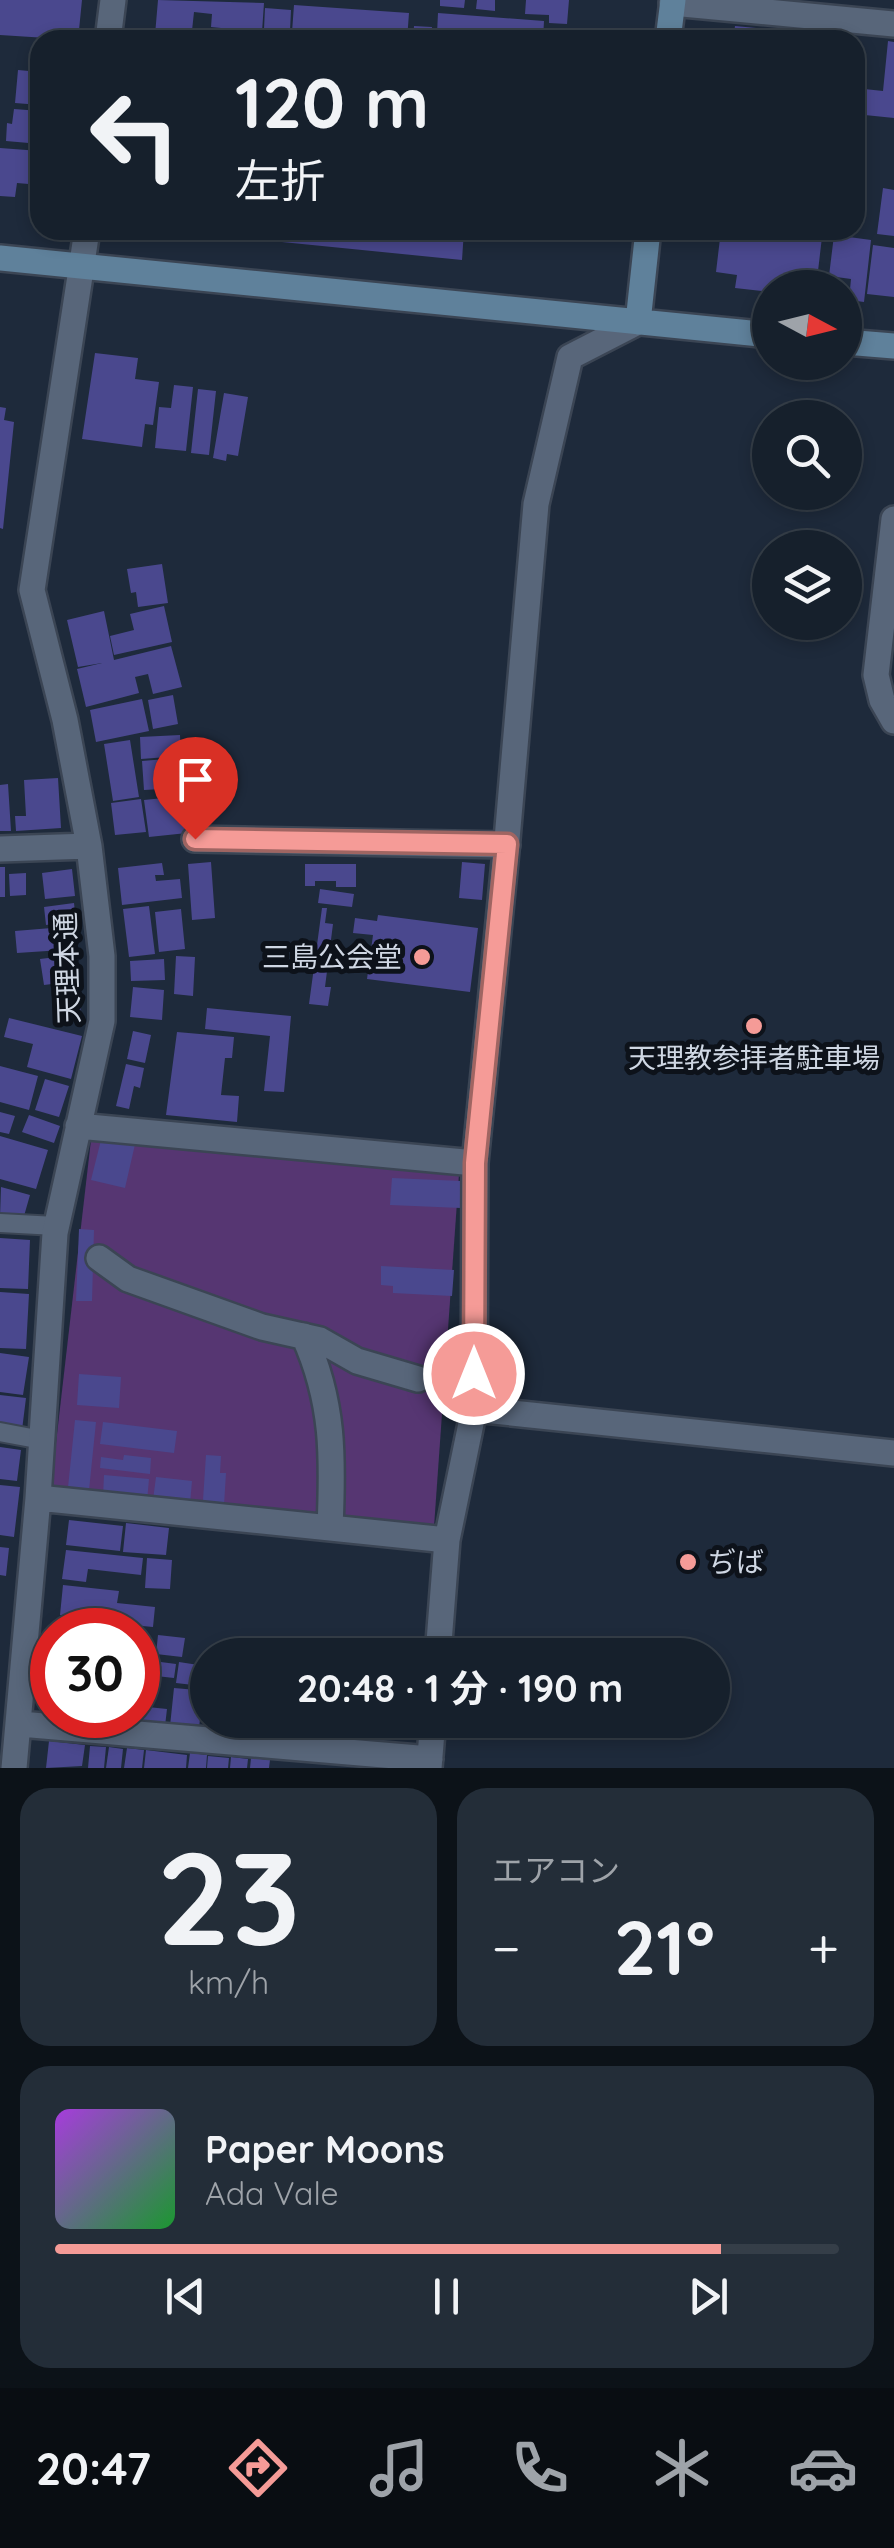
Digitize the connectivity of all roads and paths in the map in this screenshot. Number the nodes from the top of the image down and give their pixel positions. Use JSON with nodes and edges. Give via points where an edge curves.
{"nodes":[{"id":1,"x":112,"y":0,"type":"edge"},
{"id":2,"x":673,"y":2,"type":"edge"},
{"id":3,"x":894,"y":24,"type":"edge"},
{"id":4,"x":109,"y":30,"type":"edge"},
{"id":5,"x":669,"y":30,"type":"edge"},
{"id":6,"x":86,"y":240,"type":"edge"},
{"id":7,"x":647,"y":240,"type":"edge"},
{"id":8,"x":0,"y":258,"type":"edge"},
{"id":9,"x":83,"y":268,"type":"junction"},
{"id":10,"x":638,"y":322,"type":"junction"},
{"id":11,"x":752,"y":332,"type":"edge"},
{"id":12,"x":862,"y":343,"type":"edge"},
{"id":13,"x":894,"y":346,"type":"edge"},
{"id":14,"x":894,"y":519,"type":"edge"},
{"id":15,"x":894,"y":721,"type":"edge"},
{"id":16,"x":195,"y":839,"type":"dead end"},
{"id":17,"x":507,"y":844,"type":"junction"},
{"id":18,"x":89,"y":846,"type":"junction"},
{"id":19,"x":0,"y":849,"type":"edge"},
{"id":20,"x":78,"y":1126,"type":"junction"},
{"id":21,"x":475,"y":1163,"type":"junction"},
{"id":22,"x":0,"y":1223,"type":"edge"},
{"id":23,"x":56,"y":1226,"type":"junction"},
{"id":24,"x":99,"y":1258,"type":"dead end"},
{"id":25,"x":304,"y":1336,"type":"junction"},
{"id":26,"x":418,"y":1379,"type":"dead end"},
{"id":27,"x":474,"y":1409,"type":"junction"},
{"id":28,"x":0,"y":1432,"type":"edge"},
{"id":29,"x":42,"y":1440,"type":"junction"},
{"id":30,"x":894,"y":1453,"type":"edge"},
{"id":31,"x":38,"y":1498,"type":"junction"},
{"id":32,"x":330,"y":1528,"type":"junction"},
{"id":33,"x":448,"y":1540,"type":"junction"},
{"id":34,"x":439,"y":1638,"type":"edge"},
{"id":35,"x":20,"y":1724,"type":"junction"},
{"id":36,"x":432,"y":1738,"type":"edge"},
{"id":37,"x":430,"y":1763,"type":"edge"},
{"id":38,"x":14,"y":1768,"type":"edge"}],
"edges":[{"from":1,"to":4,"type":"street"},
{"from":2,"to":3,"type":"street"},
{"from":2,"to":5,"type":"street"},
{"from":6,"to":9,"type":"street","name":"天理本通"},
{"from":7,"to":10,"type":"street"},
{"from":8,"to":9,"type":"street"},
{"from":9,"to":10,"type":"street"},
{"from":9,"to":18,"type":"street","name":"天理本通","via":[[32,590]]},
{"from":10,"to":11,"type":"street"},
{"from":10,"to":17,"type":"street","via":[[570,357],[536,504]]},
{"from":12,"to":13,"type":"street"},
{"from":14,"to":15,"type":"street","via":[[876,676]]},
{"from":16,"to":17,"type":"street"},
{"from":17,"to":21,"type":"street"},
{"from":18,"to":19,"type":"street"},
{"from":18,"to":20,"type":"street","name":"天理本通","via":[[102,1020]]},
{"from":20,"to":21,"type":"street"},
{"from":20,"to":23,"type":"street","name":"天理本通"},
{"from":21,"to":27,"type":"street"},
{"from":22,"to":23,"type":"lane"},
{"from":23,"to":29,"type":"street","name":"天理本通"},
{"from":24,"to":25,"type":"street","via":[[128,1279],[262,1328]]},
{"from":25,"to":26,"type":"street"},
{"from":25,"to":32,"type":"street","via":[[318,1367],[333,1446]]},
{"from":27,"to":30,"type":"street"},
{"from":27,"to":33,"type":"street"},
{"from":28,"to":29,"type":"lane"},
{"from":29,"to":31,"type":"street","name":"天理本通"},
{"from":31,"to":32,"type":"street"},
{"from":31,"to":35,"type":"street","name":"天理本通"},
{"from":32,"to":33,"type":"street"},
{"from":33,"to":34,"type":"street"},
{"from":35,"to":37,"type":"street"},
{"from":35,"to":38,"type":"street","name":"天理本通"},
{"from":36,"to":37,"type":"street"}]}
